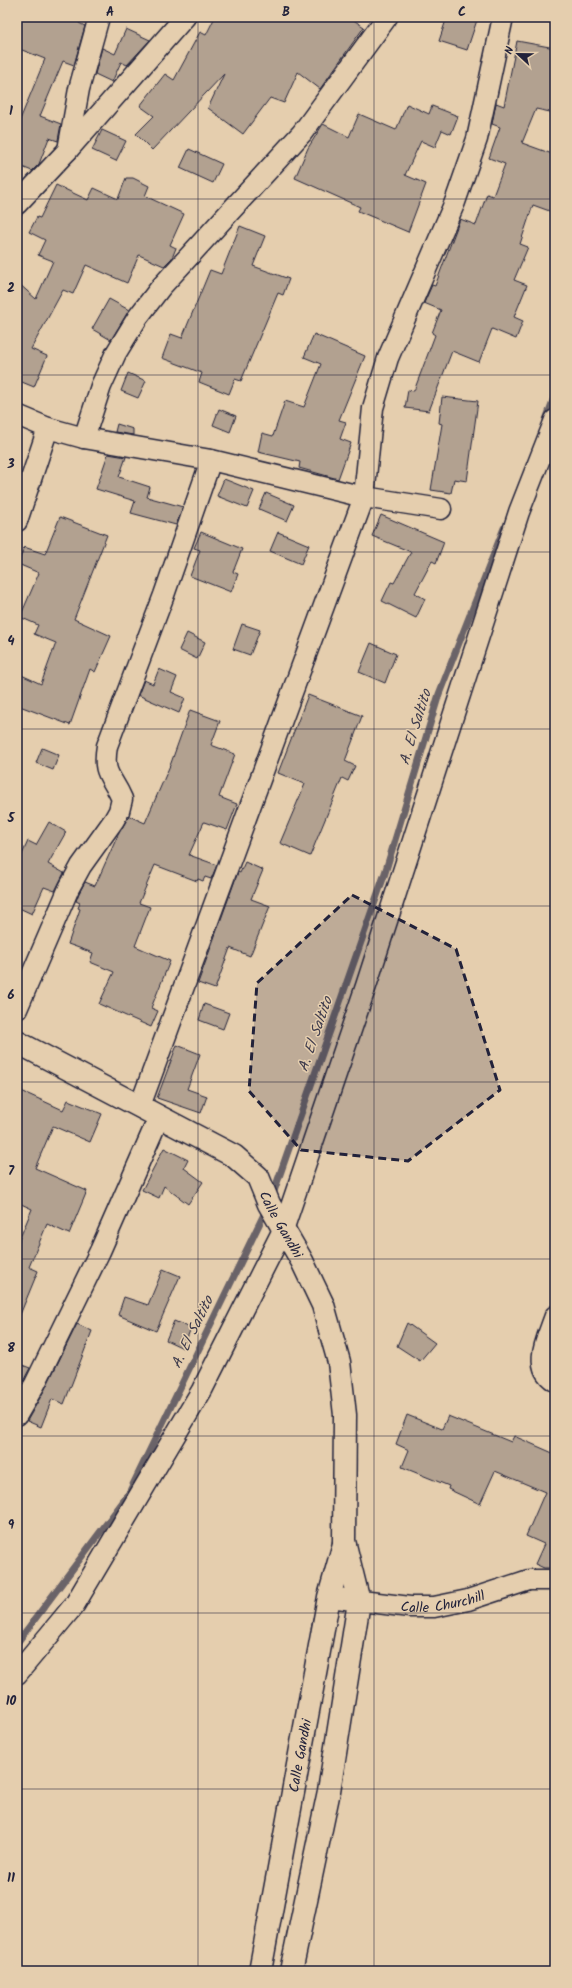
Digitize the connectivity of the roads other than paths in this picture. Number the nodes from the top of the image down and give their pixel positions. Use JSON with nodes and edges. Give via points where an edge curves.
{"nodes":[{"id":1,"x":99,"y":17,"type":"edge"},
{"id":2,"x":185,"y":17,"type":"edge"},
{"id":3,"x":387,"y":17,"type":"edge"},
{"id":4,"x":503,"y":17,"type":"edge"},
{"id":5,"x":68,"y":150,"type":"junction"},
{"id":6,"x":17,"y":204,"type":"edge"},
{"id":7,"x":17,"y":415,"type":"edge"},
{"id":8,"x":555,"y":420,"type":"edge"},
{"id":9,"x":48,"y":428,"type":"junction"},
{"id":10,"x":84,"y":438,"type":"junction"},
{"id":11,"x":211,"y":460,"type":"junction"},
{"id":12,"x":364,"y":497,"type":"junction"},
{"id":13,"x":441,"y":509,"type":"dead end"},
{"id":14,"x":17,"y":521,"type":"edge"},
{"id":15,"x":17,"y":1009,"type":"edge"},
{"id":16,"x":17,"y":1042,"type":"edge"},
{"id":17,"x":140,"y":1106,"type":"junction"},
{"id":18,"x":159,"y":1117,"type":"junction"},
{"id":19,"x":284,"y":1230,"type":"junction"},
{"id":20,"x":555,"y":1316,"type":"edge"},
{"id":21,"x":555,"y":1381,"type":"edge"},
{"id":22,"x":17,"y":1415,"type":"edge"},
{"id":23,"x":344,"y":1541,"type":"junction"},
{"id":24,"x":555,"y":1580,"type":"edge"},
{"id":25,"x":329,"y":1597,"type":"junction"},
{"id":26,"x":358,"y":1602,"type":"junction"},
{"id":27,"x":17,"y":1674,"type":"edge"},
{"id":28,"x":260,"y":1971,"type":"edge"},
{"id":29,"x":291,"y":1971,"type":"edge"}],
"edges":[{"from":1,"to":5,"type":"street","via":[[79,89]]},
{"from":2,"to":5,"type":"street"},
{"from":3,"to":10,"type":"street","via":[[302,133],[161,287],[138,317],[116,353],[101,386]]},
{"from":4,"to":12,"type":"street","via":[[477,139],[455,202],[388,358],[373,408]]},
{"from":5,"to":6,"type":"street"},
{"from":7,"to":9,"type":"street"},
{"from":8,"to":19,"type":"street","via":[[519,512],[366,986]]},
{"from":9,"to":10,"type":"street"},
{"from":9,"to":14,"type":"street"},
{"from":10,"to":11,"type":"street"},
{"from":11,"to":12,"type":"street"},
{"from":11,"to":15,"type":"street","via":[[164,595],[106,746],[104,761],[110,779],[122,799],[119,811],[81,866]]},
{"from":12,"to":13,"type":"street"},
{"from":12,"to":17,"type":"street"},
{"from":16,"to":17,"type":"main road","name":"Calle Gandhi"},
{"from":17,"to":18,"type":"main road","name":"Calle Gandhi"},
{"from":18,"to":19,"type":"main road","name":"Calle Gandhi","via":[[234,1156],[258,1177],[269,1204]]},
{"from":18,"to":22,"type":"street","via":[[100,1251],[35,1384]]},
{"from":19,"to":23,"type":"main road","name":"Calle Gandhi","via":[[323,1305],[339,1362],[345,1415]]},
{"from":19,"to":27,"type":"street","via":[[202,1390],[74,1604]]},
{"from":20,"to":21,"type":"street","via":[[546,1340],[542,1366],[546,1374]]},
{"from":23,"to":25,"type":"main road","name":"Calle Gandhi"},
{"from":23,"to":26,"type":"main road","name":"Calle Gandhi"},
{"from":24,"to":26,"type":"street","name":"Calle Churchill","via":[[529,1580],[468,1600],[434,1607]]},
{"from":25,"to":26,"type":"street","name":"Calle Churchill"},
{"from":25,"to":28,"type":"main road","name":"Calle Gandhi"},
{"from":26,"to":29,"type":"main road","name":"Calle Gandhi","via":[[329,1791]]}]}
